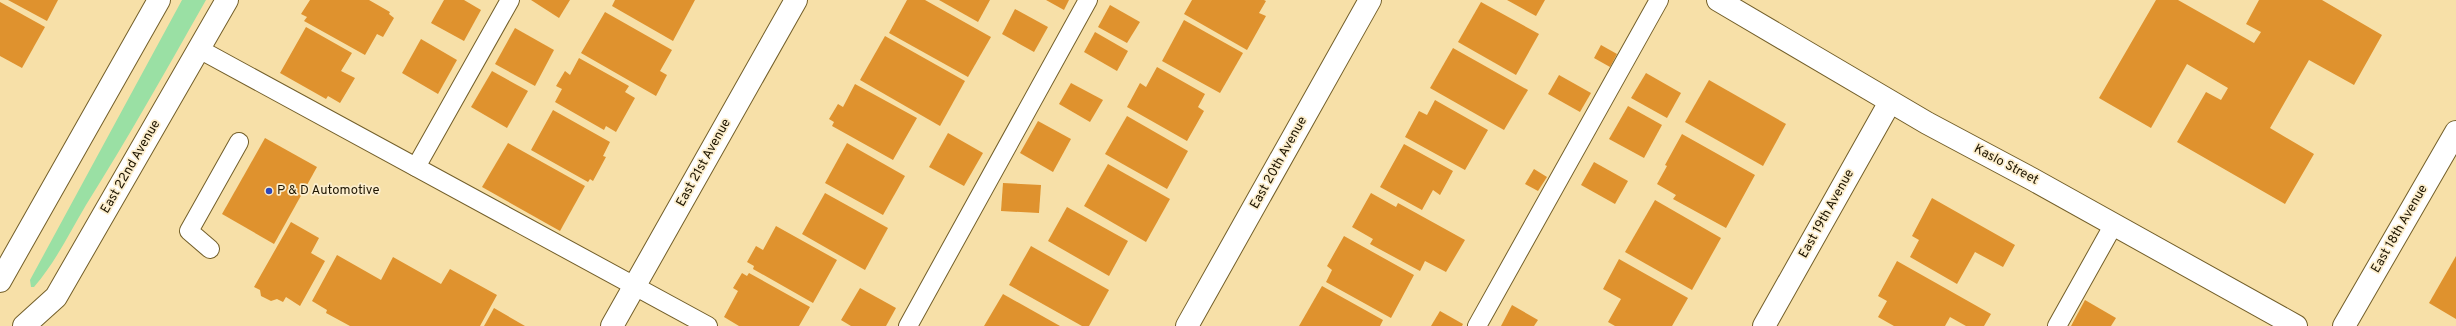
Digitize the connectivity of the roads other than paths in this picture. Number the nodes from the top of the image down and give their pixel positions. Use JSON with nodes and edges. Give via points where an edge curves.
{"nodes":[{"id":1,"x":159,"y":0,"type":"edge"},
{"id":2,"x":227,"y":0,"type":"edge"},
{"id":3,"x":510,"y":0,"type":"edge"},
{"id":4,"x":796,"y":0,"type":"edge"},
{"id":5,"x":1088,"y":0,"type":"edge"},
{"id":6,"x":1370,"y":0,"type":"edge"},
{"id":7,"x":1659,"y":0,"type":"edge"},
{"id":8,"x":1718,"y":0,"type":"edge"},
{"id":9,"x":199,"y":49,"type":"junction"},
{"id":10,"x":1890,"y":102,"type":"junction"},
{"id":11,"x":239,"y":142,"type":"dead end"},
{"id":12,"x":2454,"y":142,"type":"edge"},
{"id":13,"x":416,"y":167,"type":"junction"},
{"id":14,"x":2114,"y":224,"type":"junction"},
{"id":15,"x":210,"y":249,"type":"dead end"},
{"id":16,"x":0,"y":281,"type":"edge"},
{"id":17,"x":634,"y":286,"type":"junction"},
{"id":18,"x":24,"y":326,"type":"edge"},
{"id":19,"x":612,"y":326,"type":"edge"},
{"id":20,"x":708,"y":326,"type":"edge"},
{"id":21,"x":908,"y":326,"type":"edge"},
{"id":22,"x":1187,"y":326,"type":"edge"},
{"id":23,"x":1477,"y":326,"type":"edge"},
{"id":24,"x":1764,"y":326,"type":"edge"},
{"id":25,"x":2057,"y":326,"type":"edge"},
{"id":26,"x":2296,"y":326,"type":"edge"},
{"id":27,"x":2344,"y":326,"type":"edge"}],
"edges":[{"from":1,"to":16,"type":"street"},
{"from":2,"to":9,"type":"street","name":"East 22nd Avenue"},
{"from":3,"to":13,"type":"lane"},
{"from":4,"to":17,"type":"street","name":"East 21st Avenue"},
{"from":5,"to":21,"type":"lane"},
{"from":6,"to":22,"type":"street","name":"East 20th Avenue"},
{"from":7,"to":23,"type":"lane"},
{"from":8,"to":10,"type":"street","name":"Kaslo Street"},
{"from":9,"to":13,"type":"lane"},
{"from":9,"to":18,"type":"street","name":"East 22nd Avenue","via":[[56,298]]},
{"from":10,"to":14,"type":"street","name":"Kaslo Street"},
{"from":10,"to":24,"type":"street","name":"East 19th Avenue"},
{"from":11,"to":15,"type":"lane","via":[[189,232]]},
{"from":12,"to":27,"type":"street","name":"East 18th Avenue"},
{"from":13,"to":17,"type":"lane"},
{"from":14,"to":25,"type":"lane"},
{"from":14,"to":26,"type":"street","name":"Kaslo Street"},
{"from":17,"to":19,"type":"street","name":"East 21st Avenue"},
{"from":17,"to":20,"type":"lane"}]}
